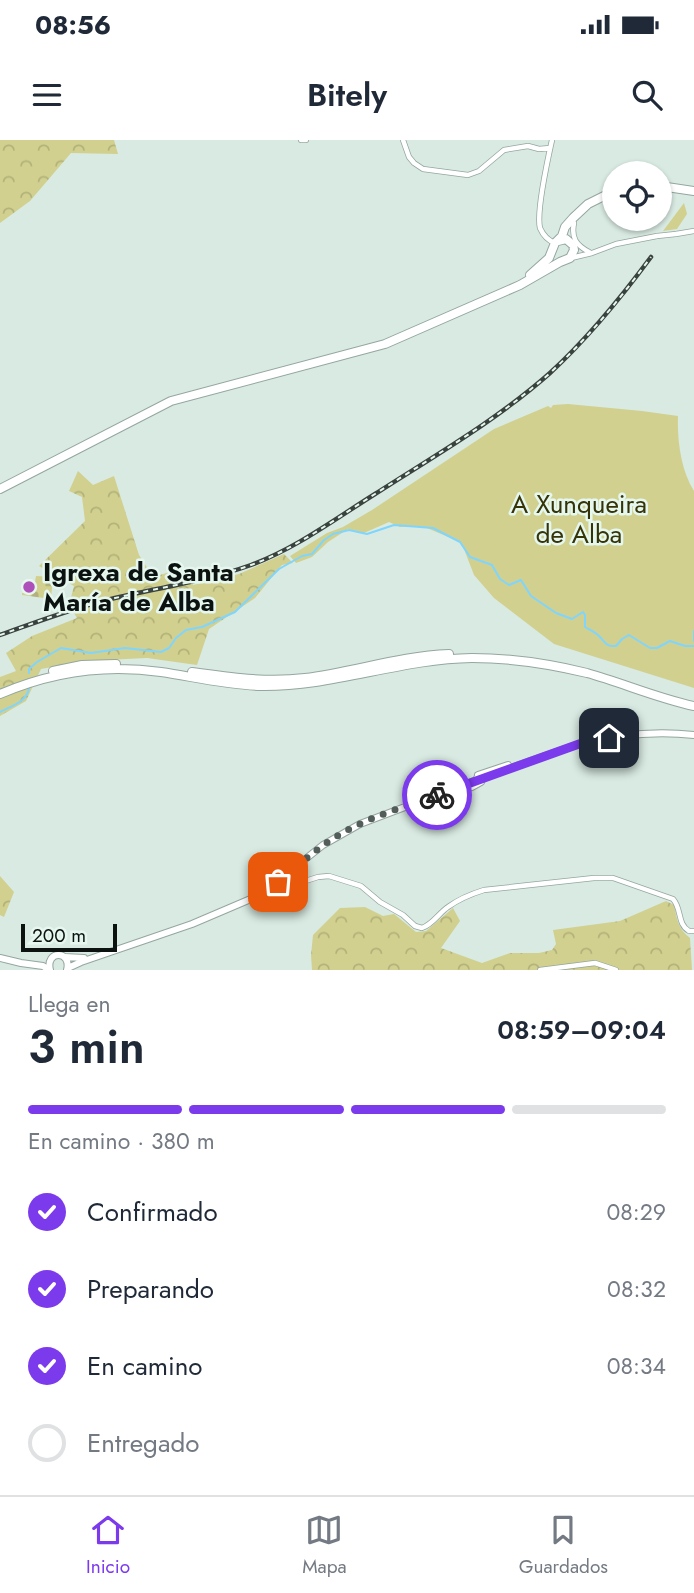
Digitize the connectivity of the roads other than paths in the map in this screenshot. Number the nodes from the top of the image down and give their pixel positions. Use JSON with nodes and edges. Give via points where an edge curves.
{"nodes":[{"id":1,"x":301,"y":140,"type":"edge"},
{"id":2,"x":306,"y":140,"type":"edge"},
{"id":3,"x":403,"y":140,"type":"edge"},
{"id":4,"x":552,"y":140,"type":"edge"},
{"id":5,"x":550,"y":148,"type":"junction"},
{"id":6,"x":672,"y":188,"type":"edge"},
{"id":7,"x":694,"y":191,"type":"edge"},
{"id":8,"x":602,"y":198,"type":"edge"},
{"id":9,"x":602,"y":198,"type":"edge"},
{"id":10,"x":574,"y":223,"type":"junction"},
{"id":11,"x":694,"y":231,"type":"edge"},
{"id":12,"x":572,"y":244,"type":"junction"},
{"id":13,"x":555,"y":245,"type":"junction"},
{"id":14,"x":596,"y":251,"type":"junction"},
{"id":15,"x":589,"y":252,"type":"junction"},
{"id":16,"x":568,"y":259,"type":"junction"},
{"id":17,"x":502,"y":293,"type":"junction"},
{"id":18,"x":0,"y":489,"type":"edge"},
{"id":19,"x":0,"y":688,"type":"edge"},
{"id":20,"x":0,"y":694,"type":"edge"},
{"id":21,"x":694,"y":703,"type":"edge"},
{"id":22,"x":694,"y":733,"type":"edge"},
{"id":23,"x":503,"y":767,"type":"junction"},
{"id":24,"x":480,"y":780,"type":"junction"},
{"id":25,"x":448,"y":787,"type":"junction"},
{"id":26,"x":259,"y":897,"type":"junction"},
{"id":27,"x":694,"y":931,"type":"edge"},
{"id":28,"x":65,"y":957,"type":"junction"},
{"id":29,"x":0,"y":958,"type":"edge"},
{"id":30,"x":10,"y":960,"type":"junction"},
{"id":31,"x":49,"y":960,"type":"junction"},
{"id":32,"x":67,"y":969,"type":"edge"},
{"id":33,"x":50,"y":970,"type":"edge"},
{"id":34,"x":540,"y":970,"type":"edge"},
{"id":35,"x":616,"y":970,"type":"edge"}],
"edges":[{"from":1,"to":2,"type":"street"},
{"from":3,"to":5,"type":"street","via":[[409,157],[423,169],[468,175],[504,150]]},
{"from":4,"to":5,"type":"street"},
{"from":5,"to":13,"type":"street","via":[[539,220],[544,236]]},
{"from":6,"to":7,"type":"highway"},
{"from":8,"to":13,"type":"highway","via":[[573,218]]},
{"from":9,"to":10,"type":"highway"},
{"from":10,"to":12,"type":"highway","via":[[569,234]]},
{"from":10,"to":15,"type":"street","via":[[576,243]]},
{"from":11,"to":14,"type":"street","bridge":true},
{"from":12,"to":13,"type":"highway","via":[[563,239]]},
{"from":12,"to":15,"type":"street"},
{"from":12,"to":16,"type":"highway","via":[[573,254]]},
{"from":13,"to":16,"type":"highway","via":[[557,258]]},
{"from":13,"to":17,"type":"highway","via":[[530,276]]},
{"from":14,"to":15,"type":"street"},
{"from":14,"to":16,"type":"street"},
{"from":16,"to":17,"type":"highway"},
{"from":17,"to":18,"type":"highway","via":[[370,349],[172,401]]},
{"from":19,"to":21,"type":"highway","via":[[55,670],[98,664],[283,680],[417,657],[480,653],[574,665]]},
{"from":20,"to":21,"type":"highway","via":[[49,677],[98,669],[282,686],[405,664],[471,658],[563,668],[664,699]]},
{"from":22,"to":23,"type":"main road","via":[[594,737]]},
{"from":22,"to":24,"type":"main road","via":[[594,740]]},
{"from":23,"to":24,"type":"main road"},
{"from":23,"to":25,"type":"main road"},
{"from":24,"to":25,"type":"main road"},
{"from":24,"to":26,"type":"main road","via":[[344,832]]},
{"from":25,"to":26,"type":"main road","via":[[336,833]]},
{"from":26,"to":27,"type":"street","via":[[329,876],[360,886],[422,928],[479,891],[612,878],[673,899],[682,926]]},
{"from":26,"to":28,"type":"main road","via":[[108,951],[79,959]]},
{"from":26,"to":32,"type":"main road"},
{"from":28,"to":31,"type":"main road","via":[[55,955]]},
{"from":28,"to":32,"type":"main road"},
{"from":29,"to":30,"type":"main road"},
{"from":30,"to":31,"type":"main road"},
{"from":30,"to":33,"type":"main road"},
{"from":31,"to":33,"type":"main road"},
{"from":34,"to":35,"type":"street","via":[[595,963]]}]}
